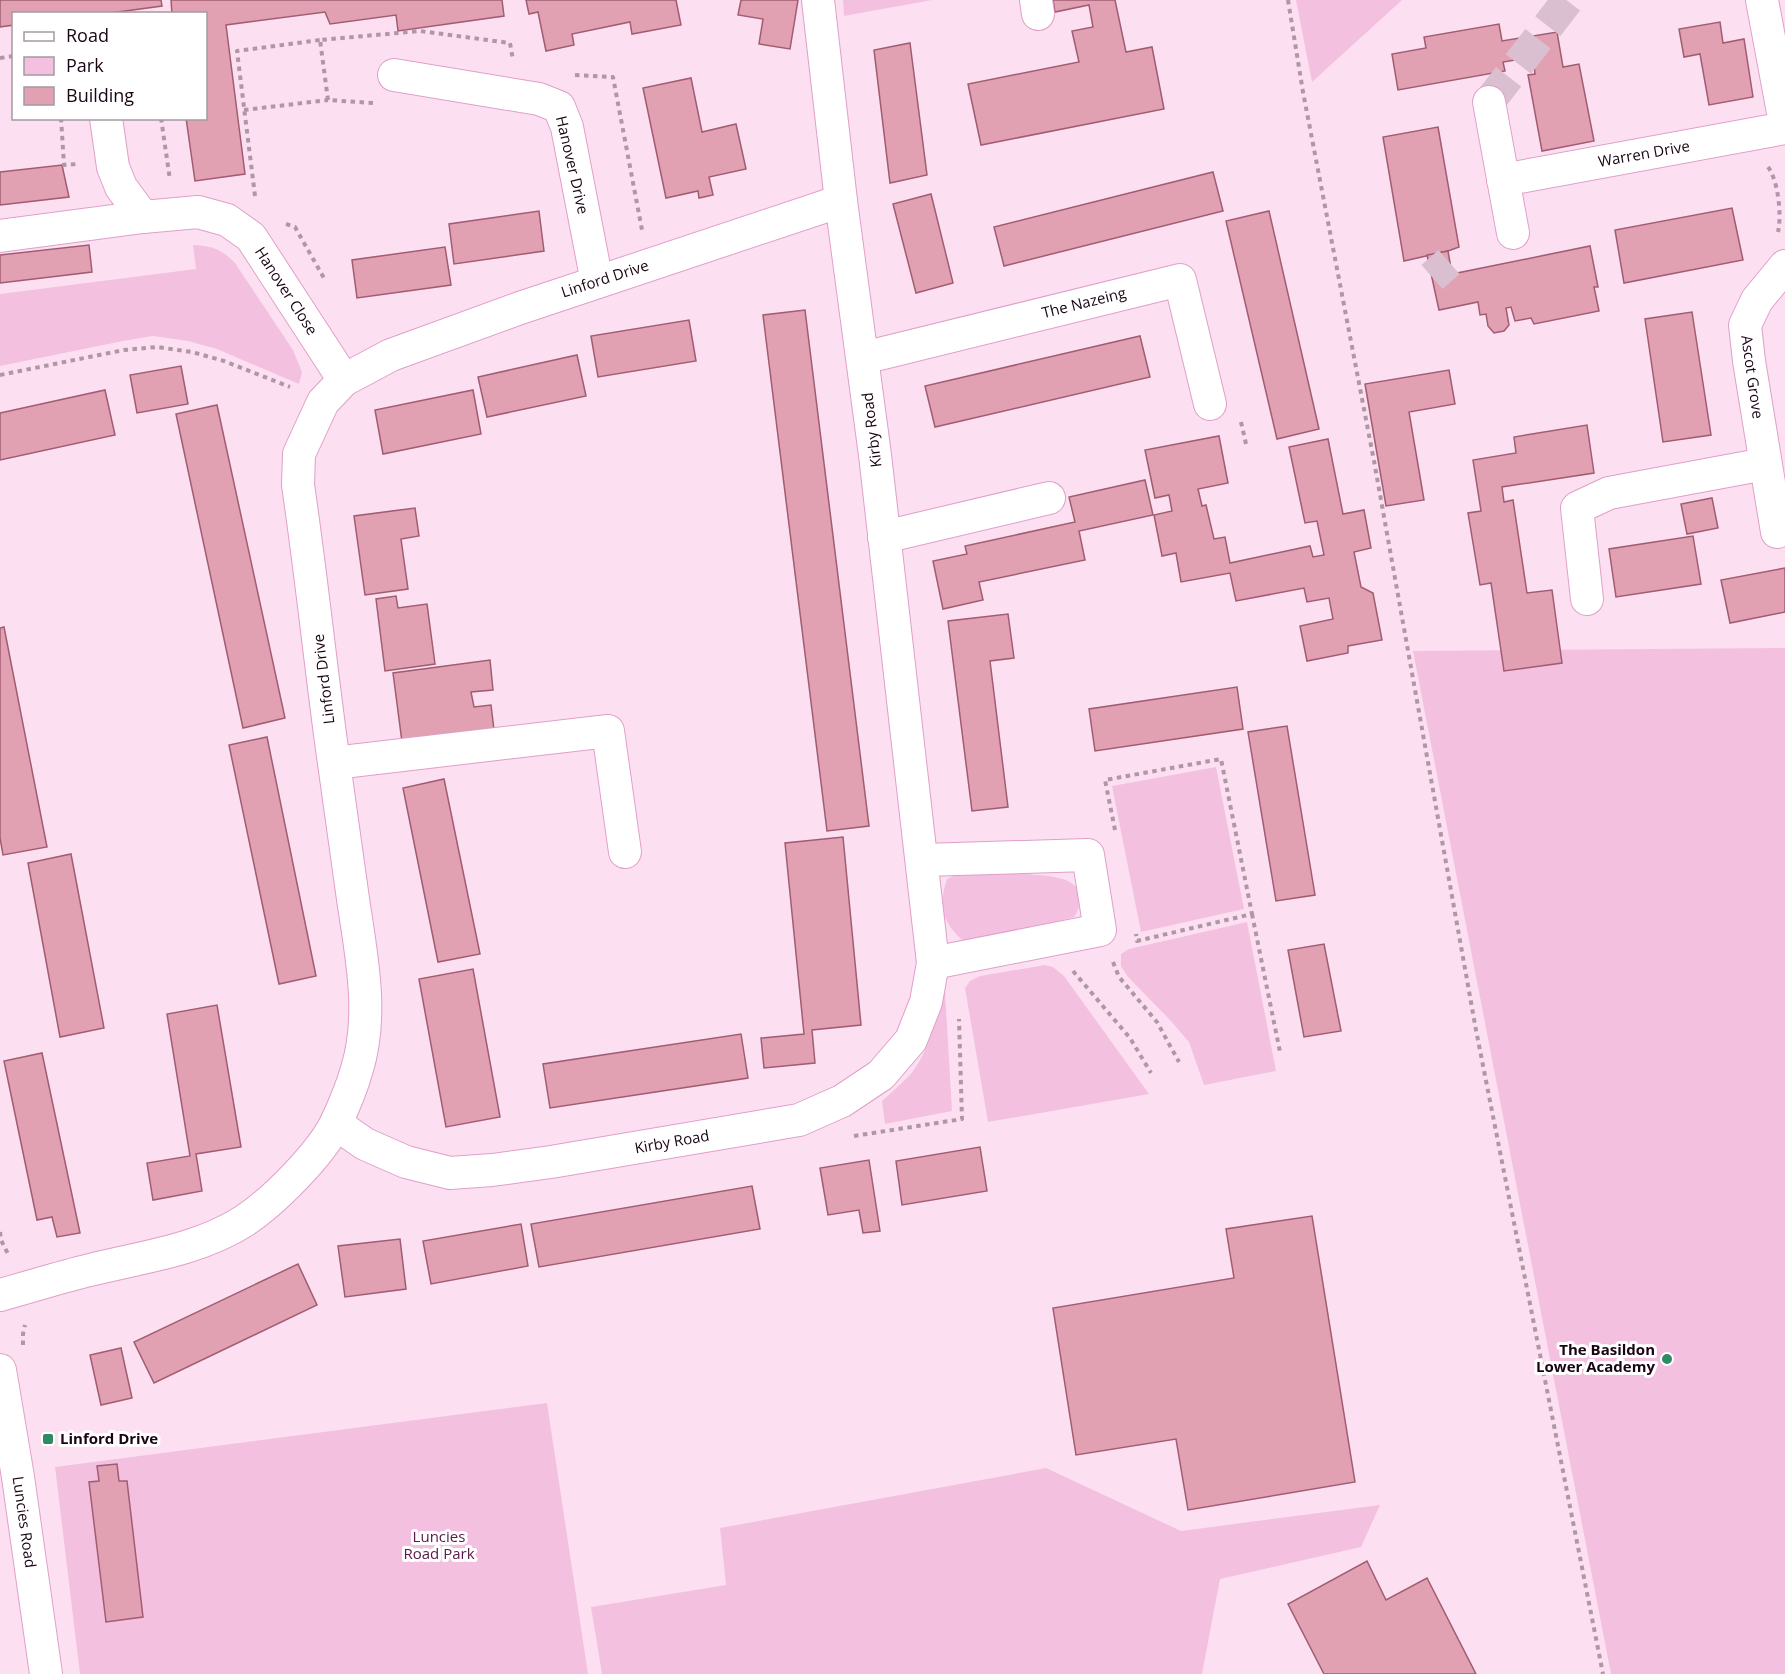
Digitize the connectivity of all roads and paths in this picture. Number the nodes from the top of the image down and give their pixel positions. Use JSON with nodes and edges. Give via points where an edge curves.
{"nodes":[{"id":1,"x":818,"y":0,"type":"edge"},
{"id":2,"x":1288,"y":0,"type":"edge"},
{"id":3,"x":1762,"y":0,"type":"edge"},
{"id":4,"x":320,"y":40,"type":"junction"},
{"id":5,"x":514,"y":63,"type":"dead end"},
{"id":6,"x":394,"y":75,"type":"dead end"},
{"id":7,"x":570,"y":75,"type":"dead end"},
{"id":8,"x":328,"y":100,"type":"junction"},
{"id":9,"x":1489,"y":102,"type":"dead end"},
{"id":10,"x":375,"y":104,"type":"dead end"},
{"id":11,"x":244,"y":110,"type":"junction"},
{"id":12,"x":106,"y":120,"type":"edge"},
{"id":13,"x":161,"y":120,"type":"edge"},
{"id":14,"x":1785,"y":123,"type":"edge"},
{"id":15,"x":1785,"y":128,"type":"edge"},
{"id":16,"x":1766,"y":165,"type":"dead end"},
{"id":17,"x":1503,"y":180,"type":"junction"},
{"id":18,"x":171,"y":181,"type":"dead end"},
{"id":19,"x":256,"y":200,"type":"dead end"},
{"id":20,"x":841,"y":201,"type":"junction"},
{"id":21,"x":143,"y":217,"type":"junction"},
{"id":22,"x":284,"y":223,"type":"dead end"},
{"id":23,"x":1514,"y":233,"type":"dead end"},
{"id":24,"x":0,"y":236,"type":"edge"},
{"id":25,"x":643,"y":236,"type":"dead end"},
{"id":26,"x":1781,"y":252,"type":"edge"},
{"id":27,"x":597,"y":282,"type":"junction"},
{"id":28,"x":328,"y":286,"type":"dead end"},
{"id":29,"x":863,"y":358,"type":"junction"},
{"id":30,"x":0,"y":375,"type":"edge"},
{"id":31,"x":344,"y":380,"type":"junction"},
{"id":32,"x":299,"y":391,"type":"dead end"},
{"id":33,"x":1210,"y":404,"type":"dead end"},
{"id":34,"x":1241,"y":421,"type":"dead end"},
{"id":35,"x":1246,"y":444,"type":"dead end"},
{"id":36,"x":1765,"y":464,"type":"junction"},
{"id":37,"x":1049,"y":498,"type":"dead end"},
{"id":38,"x":1777,"y":532,"type":"dead end"},
{"id":39,"x":884,"y":537,"type":"junction"},
{"id":40,"x":1587,"y":599,"type":"dead end"},
{"id":41,"x":334,"y":763,"type":"junction"},
{"id":42,"x":1116,"y":836,"type":"dead end"},
{"id":43,"x":626,"y":852,"type":"dead end"},
{"id":44,"x":923,"y":860,"type":"junction"},
{"id":45,"x":1252,"y":914,"type":"junction"},
{"id":46,"x":1135,"y":930,"type":"dead end"},
{"id":47,"x":1137,"y":941,"type":"junction"},
{"id":48,"x":1131,"y":942,"type":"dead end"},
{"id":49,"x":1114,"y":954,"type":"dead end"},
{"id":50,"x":933,"y":963,"type":"junction"},
{"id":51,"x":1070,"y":968,"type":"dead end"},
{"id":52,"x":958,"y":1016,"type":"dead end"},
{"id":53,"x":1280,"y":1052,"type":"dead end"},
{"id":54,"x":1179,"y":1062,"type":"dead end"},
{"id":55,"x":1151,"y":1073,"type":"dead end"},
{"id":56,"x":336,"y":1124,"type":"junction"},
{"id":57,"x":845,"y":1138,"type":"dead end"},
{"id":58,"x":0,"y":1232,"type":"edge"},
{"id":59,"x":13,"y":1259,"type":"dead end"},
{"id":60,"x":0,"y":1295,"type":"edge"},
{"id":61,"x":26,"y":1320,"type":"dead end"},
{"id":62,"x":23,"y":1348,"type":"dead end"},
{"id":63,"x":0,"y":1370,"type":"edge"},
{"id":64,"x":46,"y":1674,"type":"edge"},
{"id":65,"x":1603,"y":1674,"type":"edge"}],
"edges":[{"from":1,"to":20,"type":"street","name":"Kirby Road"},
{"from":2,"to":65,"type":"path","via":[[1476,1030]]},
{"from":3,"to":14,"type":"street"},
{"from":4,"to":5,"type":"path","via":[[420,31],[510,42]]},
{"from":4,"to":8,"type":"path"},
{"from":4,"to":11,"type":"path","via":[[237,51]]},
{"from":6,"to":27,"type":"street","name":"Hanover Drive","via":[[539,99],[559,107],[567,127]]},
{"from":7,"to":25,"type":"path","via":[[613,76]]},
{"from":8,"to":10,"type":"path"},
{"from":8,"to":11,"type":"path"},
{"from":9,"to":17,"type":"street"},
{"from":11,"to":19,"type":"path"},
{"from":12,"to":21,"type":"street","via":[[113,167],[121,187]]},
{"from":13,"to":18,"type":"path"},
{"from":15,"to":17,"type":"street","name":"Warren Drive"},
{"from":16,"to":26,"type":"path","via":[[1773,174],[1779,203]]},
{"from":17,"to":23,"type":"street"},
{"from":20,"to":27,"type":"street","name":"Linford Drive"},
{"from":20,"to":29,"type":"street","name":"Kirby Road"},
{"from":21,"to":24,"type":"street","name":"Hanover Close"},
{"from":21,"to":31,"type":"street","name":"Hanover Close","via":[[198,212],[227,220],[250,237]]},
{"from":22,"to":28,"type":"path","via":[[295,227]]},
{"from":26,"to":36,"type":"street","name":"Ascot Grove","via":[[1745,325]]},
{"from":27,"to":31,"type":"street","name":"Linford Drive","via":[[390,355]]},
{"from":29,"to":33,"type":"street","name":"The Nazeing","via":[[1180,280]]},
{"from":29,"to":39,"type":"street","name":"Kirby Road"},
{"from":30,"to":32,"type":"path","via":[[157,347],[224,361]]},
{"from":31,"to":41,"type":"street","name":"Linford Drive","via":[[323,402],[311,426],[300,454],[298,485]]},
{"from":34,"to":35,"type":"path"},
{"from":36,"to":38,"type":"street","name":"Ascot Grove"},
{"from":36,"to":40,"type":"street","via":[[1609,493],[1577,508]]},
{"from":37,"to":39,"type":"street"},
{"from":39,"to":44,"type":"street","name":"Kirby Road"},
{"from":41,"to":43,"type":"street","via":[[608,731]]},
{"from":41,"to":56,"type":"street","name":"Linford Drive","via":[[365,998],[357,1069]]},
{"from":42,"to":45,"type":"path","via":[[1105,780],[1221,759]]},
{"from":44,"to":50,"type":"street","name":"Kirby Road"},
{"from":44,"to":50,"type":"street","via":[[1088,855],[1100,930]]},
{"from":45,"to":47,"type":"path"},
{"from":45,"to":53,"type":"path"},
{"from":46,"to":47,"type":"path"},
{"from":47,"to":48,"type":"path"},
{"from":49,"to":54,"type":"path","via":[[1113,964],[1119,977],[1158,1022]]},
{"from":50,"to":56,"type":"street","name":"Kirby Road","via":[[926,1002],[911,1040],[881,1075],[842,1101],[799,1120],[551,1162],[450,1173],[406,1162],[365,1144]]},
{"from":51,"to":55,"type":"path","via":[[1130,1038]]},
{"from":52,"to":57,"type":"path","via":[[962,1119]]},
{"from":56,"to":60,"type":"street","name":"Linford Drive","via":[[299,1171],[265,1206],[241,1222],[176,1249]]},
{"from":58,"to":59,"type":"path"},
{"from":61,"to":62,"type":"path"},
{"from":63,"to":64,"type":"street","name":"Luncies Road"}]}
